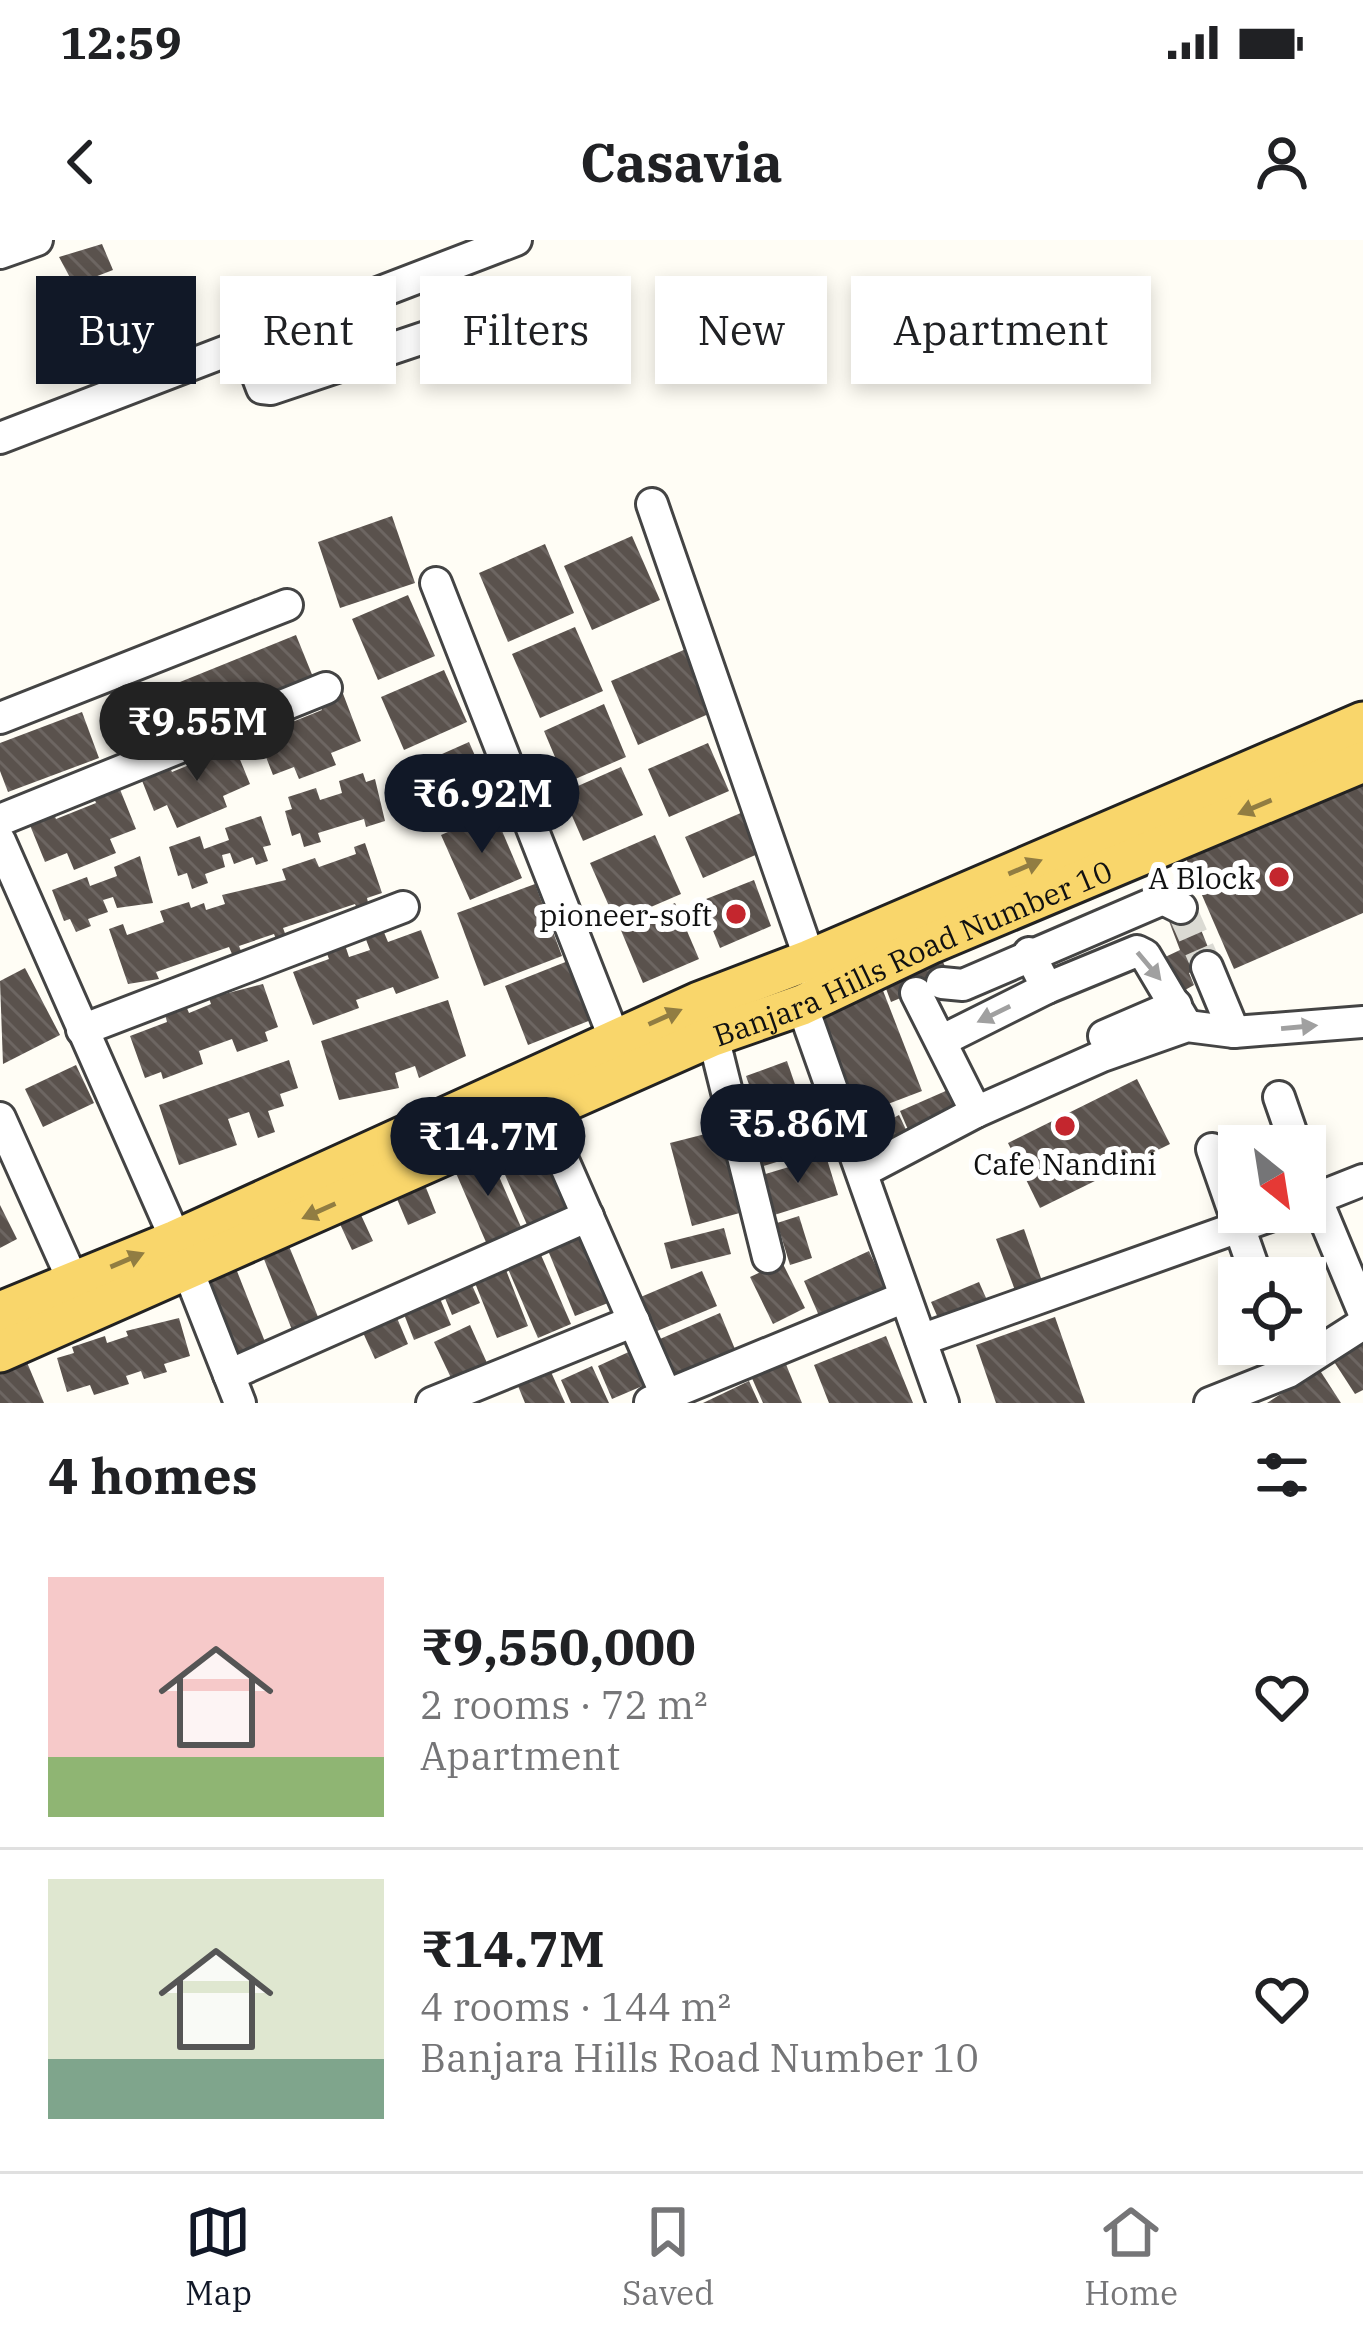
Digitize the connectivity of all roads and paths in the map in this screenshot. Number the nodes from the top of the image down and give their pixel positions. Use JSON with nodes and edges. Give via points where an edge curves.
{"nodes":[{"id":1,"x":37,"y":240,"type":"edge"},
{"id":2,"x":516,"y":240,"type":"edge"},
{"id":3,"x":0,"y":253,"type":"edge"},
{"id":4,"x":396,"y":286,"type":"edge"},
{"id":5,"x":220,"y":354,"type":"edge"},
{"id":6,"x":0,"y":438,"type":"edge"},
{"id":7,"x":652,"y":504,"type":"dead end"},
{"id":8,"x":436,"y":583,"type":"dead end"},
{"id":9,"x":287,"y":605,"type":"dead end"},
{"id":10,"x":326,"y":688,"type":"dead end"},
{"id":11,"x":0,"y":718,"type":"edge"},
{"id":12,"x":1363,"y":722,"type":"edge"},
{"id":13,"x":1363,"y":762,"type":"edge"},
{"id":14,"x":0,"y":820,"type":"edge"},
{"id":15,"x":0,"y":841,"type":"edge"},
{"id":16,"x":403,"y":907,"type":"dead end"},
{"id":17,"x":1181,"y":908,"type":"dead end"},
{"id":18,"x":1029,"y":953,"type":"junction"},
{"id":19,"x":1207,"y":967,"type":"tunnel mouth"},
{"id":20,"x":920,"y":970,"type":"junction"},
{"id":21,"x":811,"y":987,"type":"junction"},
{"id":22,"x":1048,"y":988,"type":"junction"},
{"id":23,"x":1182,"y":1015,"type":"junction"},
{"id":24,"x":1363,"y":1022,"type":"edge"},
{"id":25,"x":82,"y":1030,"type":"junction"},
{"id":26,"x":1234,"y":1032,"type":"junction"},
{"id":27,"x":713,"y":1036,"type":"junction"},
{"id":28,"x":616,"y":1040,"type":"junction"},
{"id":29,"x":941,"y":1041,"type":"junction"},
{"id":30,"x":1279,"y":1097,"type":"dead end"},
{"id":31,"x":972,"y":1104,"type":"junction"},
{"id":32,"x":542,"y":1112,"type":"junction"},
{"id":33,"x":0,"y":1118,"type":"edge"},
{"id":34,"x":1289,"y":1125,"type":"edge"},
{"id":35,"x":1212,"y":1149,"type":"dead end"},
{"id":36,"x":1218,"y":1166,"type":"edge"},
{"id":37,"x":862,"y":1172,"type":"junction"},
{"id":38,"x":1363,"y":1180,"type":"edge"},
{"id":39,"x":1326,"y":1188,"type":"edge"},
{"id":40,"x":588,"y":1216,"type":"junction"},
{"id":41,"x":1326,"y":1231,"type":"edge"},
{"id":42,"x":1226,"y":1233,"type":"edge"},
{"id":43,"x":183,"y":1255,"type":"junction"},
{"id":44,"x":768,"y":1257,"type":"dead end"},
{"id":45,"x":74,"y":1282,"type":"junction"},
{"id":46,"x":905,"y":1297,"type":"junction"},
{"id":47,"x":1363,"y":1311,"type":"edge"},
{"id":48,"x":0,"y":1312,"type":"edge"},
{"id":49,"x":634,"y":1321,"type":"junction"},
{"id":50,"x":1363,"y":1324,"type":"edge"},
{"id":51,"x":922,"y":1340,"type":"junction"},
{"id":52,"x":1326,"y":1340,"type":"edge"},
{"id":53,"x":0,"y":1352,"type":"edge"},
{"id":54,"x":1272,"y":1365,"type":"edge"},
{"id":55,"x":235,"y":1389,"type":"edge"},
{"id":56,"x":656,"y":1399,"type":"edge"},
{"id":57,"x":432,"y":1403,"type":"edge"},
{"id":58,"x":944,"y":1403,"type":"edge"},
{"id":59,"x":1210,"y":1403,"type":"edge"}],
"edges":[{"from":1,"to":3,"type":"street"},
{"from":2,"to":4,"type":"street"},
{"from":5,"to":6,"type":"street"},
{"from":7,"to":21,"type":"street"},
{"from":8,"to":28,"type":"street"},
{"from":9,"to":11,"type":"street"},
{"from":10,"to":14,"type":"street"},
{"from":21,"to":12,"type":"main road","name":"Banjara Hills Road Number 10","one_way":true},
{"from":13,"to":20,"type":"main road","name":"Banjara Hills Road Number 10","one_way":true},
{"from":15,"to":25,"type":"street"},
{"from":16,"to":25,"type":"street"},
{"from":17,"to":18,"type":"street","via":[[1163,899]]},
{"from":18,"to":20,"type":"street","via":[[962,985]]},
{"from":18,"to":22,"type":"street"},
{"from":19,"to":26,"type":"street"},
{"from":20,"to":21,"type":"main road","name":"Banjara Hills Road Number 10"},
{"from":20,"to":29,"type":"street"},
{"from":21,"to":27,"type":"main road","name":"Banjara Hills Road Number 10"},
{"from":28,"to":21,"type":"main road","name":"Banjara Hills Road Number 10","one_way":true},
{"from":21,"to":37,"type":"street"},
{"from":22,"to":23,"type":"street","one_way":true,"via":[[1137,951]]},
{"from":22,"to":29,"type":"street","one_way":true},
{"from":23,"to":26,"type":"street"},
{"from":23,"to":31,"type":"street","via":[[1102,1056]]},
{"from":26,"to":24,"type":"street","one_way":true},
{"from":25,"to":43,"type":"street"},
{"from":27,"to":32,"type":"main road","name":"Banjara Hills Road Number 10"},
{"from":27,"to":44,"type":"street"},
{"from":28,"to":43,"type":"main road","name":"Banjara Hills Road Number 10"},
{"from":29,"to":31,"type":"street"},
{"from":30,"to":34,"type":"street"},
{"from":31,"to":37,"type":"street"},
{"from":32,"to":40,"type":"street"},
{"from":32,"to":43,"type":"main road","name":"Banjara Hills Road Number 10","one_way":true},
{"from":33,"to":45,"type":"street"},
{"from":35,"to":36,"type":"street"},
{"from":37,"to":46,"type":"street"},
{"from":38,"to":39,"type":"street"},
{"from":40,"to":49,"type":"street"},
{"from":40,"to":55,"type":"street"},
{"from":41,"to":47,"type":"street"},
{"from":42,"to":51,"type":"street"},
{"from":45,"to":43,"type":"main road","name":"Banjara Hills Road Number 10","one_way":true},
{"from":43,"to":53,"type":"main road","name":"Banjara Hills Road Number 10"},
{"from":43,"to":55,"type":"street"},
{"from":45,"to":48,"type":"main road","name":"Banjara Hills Road Number 10"},
{"from":46,"to":51,"type":"street"},
{"from":46,"to":56,"type":"street"},
{"from":49,"to":56,"type":"street"},
{"from":49,"to":57,"type":"street"},
{"from":50,"to":52,"type":"street"},
{"from":51,"to":58,"type":"street"},
{"from":54,"to":59,"type":"street"}]}
